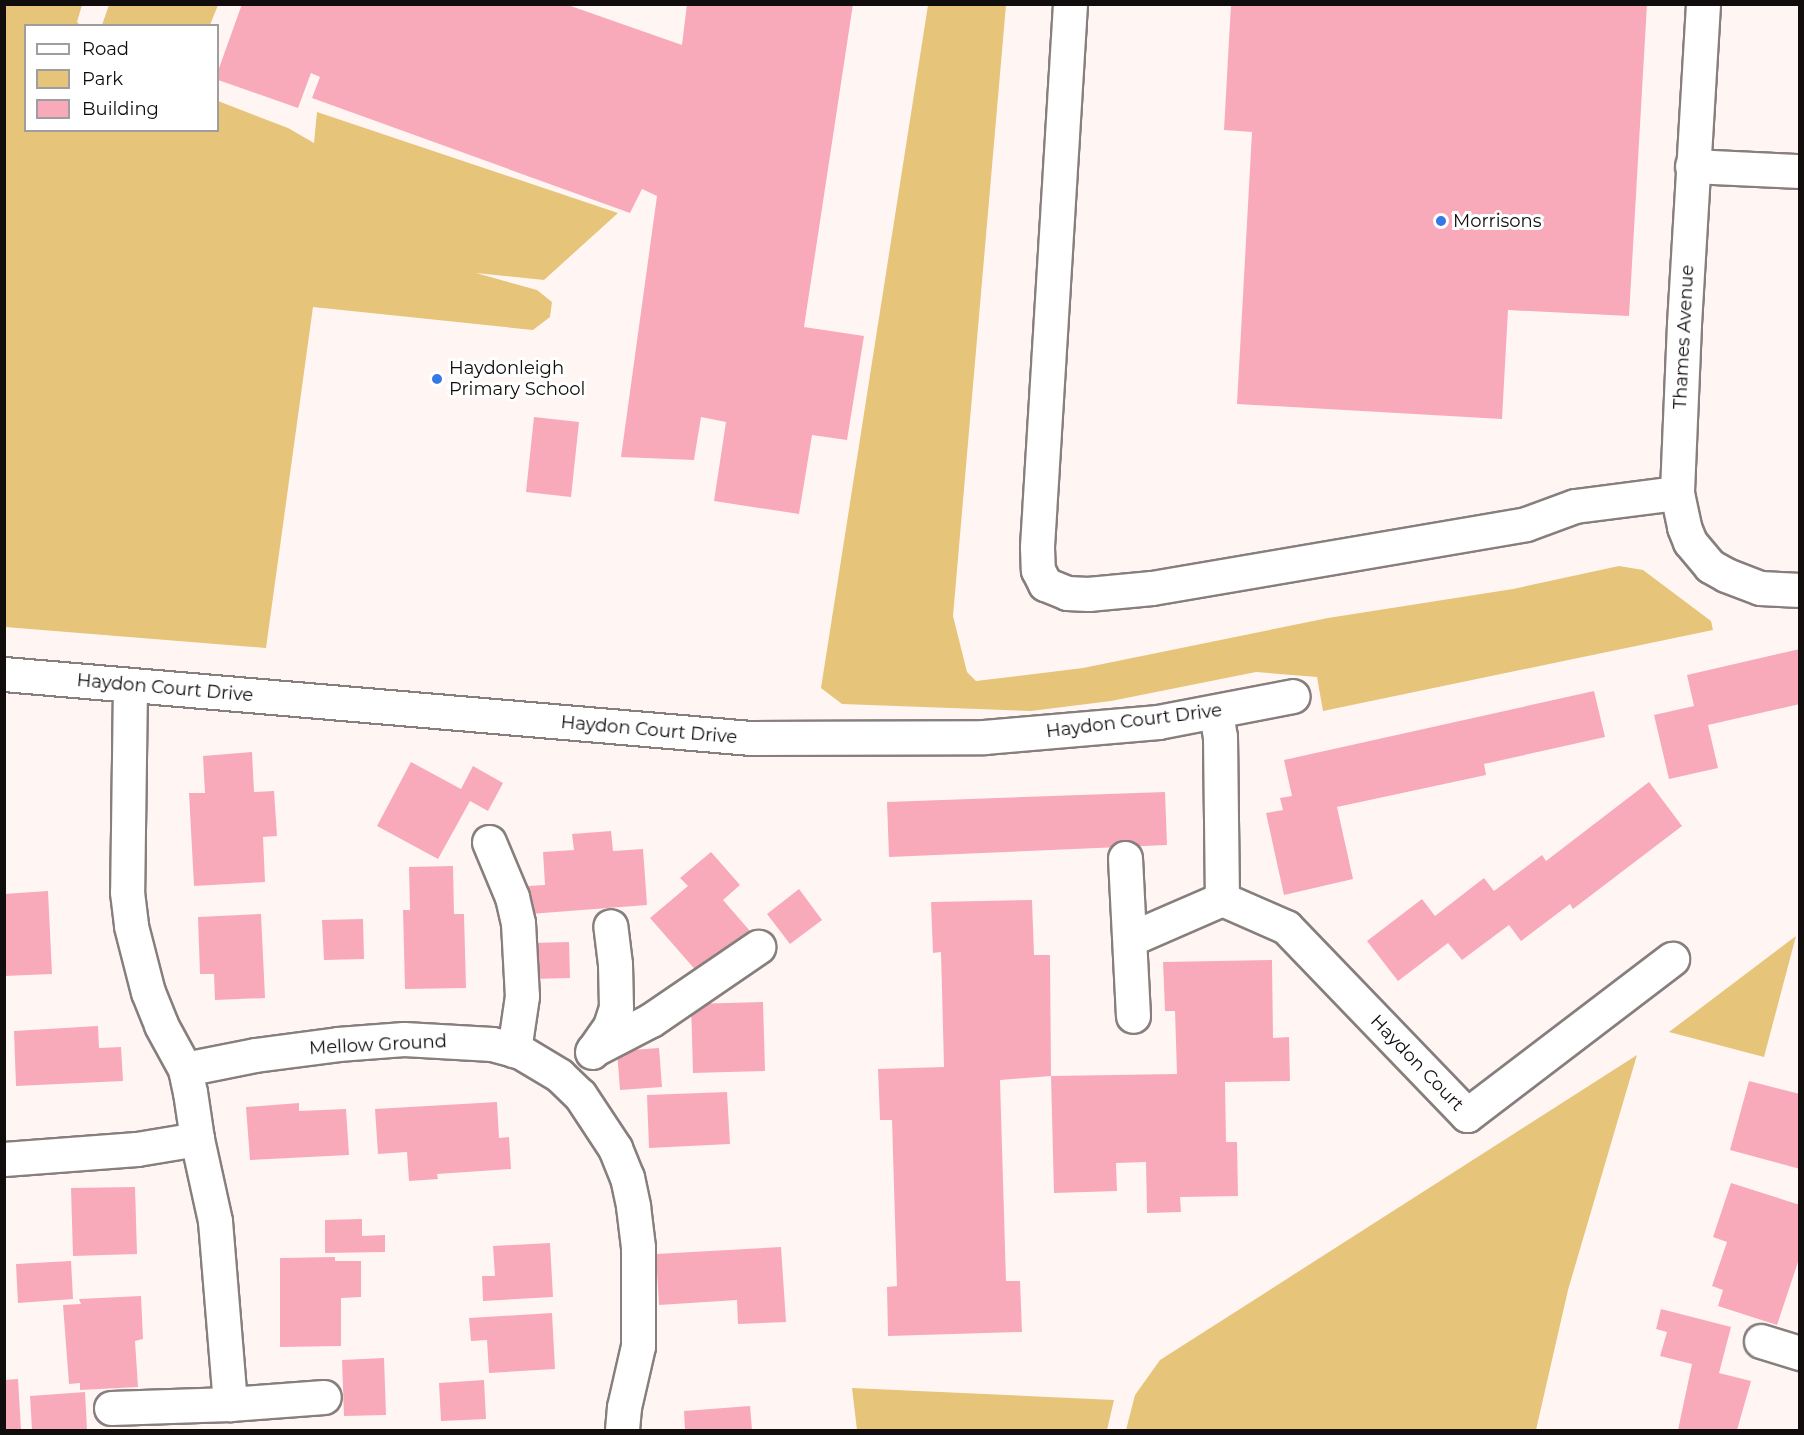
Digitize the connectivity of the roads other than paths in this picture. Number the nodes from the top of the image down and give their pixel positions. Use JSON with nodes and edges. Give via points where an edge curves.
{"nodes":[{"id":1,"x":1070,"y":4,"type":"edge"},
{"id":2,"x":1702,"y":4,"type":"edge"},
{"id":3,"x":1692,"y":166,"type":"junction"},
{"id":4,"x":1800,"y":171,"type":"edge"},
{"id":5,"x":1677,"y":493,"type":"junction"},
{"id":6,"x":1800,"y":590,"type":"edge"},
{"id":7,"x":4,"y":674,"type":"edge"},
{"id":8,"x":130,"y":686,"type":"junction"},
{"id":9,"x":1293,"y":696,"type":"dead end"},
{"id":10,"x":1216,"y":712,"type":"junction"},
{"id":11,"x":489,"y":842,"type":"dead end"},
{"id":12,"x":1125,"y":858,"type":"dead end"},
{"id":13,"x":1222,"y":899,"type":"junction"},
{"id":14,"x":610,"y":926,"type":"dead end"},
{"id":15,"x":1130,"y":939,"type":"junction"},
{"id":16,"x":758,"y":947,"type":"dead end"},
{"id":17,"x":1672,"y":959,"type":"dead end"},
{"id":18,"x":1132,"y":1016,"type":"dead end"},
{"id":19,"x":514,"y":1050,"type":"junction"},
{"id":20,"x":593,"y":1050,"type":"junction"},
{"id":21,"x":185,"y":1069,"type":"junction"},
{"id":22,"x":569,"y":1085,"type":"junction"},
{"id":23,"x":197,"y":1139,"type":"junction"},
{"id":24,"x":4,"y":1159,"type":"edge"},
{"id":25,"x":1761,"y":1341,"type":"dead end"},
{"id":26,"x":1800,"y":1353,"type":"edge"},
{"id":27,"x":324,"y":1397,"type":"dead end"},
{"id":28,"x":230,"y":1404,"type":"junction"},
{"id":29,"x":111,"y":1408,"type":"dead end"},
{"id":30,"x":622,"y":1431,"type":"edge"}],
"edges":[{"from":1,"to":5,"type":"street","via":[[1037,547],[1038,570],[1045,584],[1067,594],[1152,588],[1526,524],[1575,506]]},
{"from":2,"to":3,"type":"street","name":"Thames Avenue"},
{"from":3,"to":4,"type":"street"},
{"from":3,"to":5,"type":"street","name":"Thames Avenue"},
{"from":5,"to":6,"type":"street","name":"Thames Avenue","via":[[1683,527],[1710,566],[1760,588]]},
{"from":7,"to":8,"type":"street","name":"Haydon Court Drive"},
{"from":8,"to":10,"type":"street","name":"Haydon Court Drive","via":[[750,738],[984,738],[1148,723]]},
{"from":8,"to":21,"type":"street","via":[[127,892],[131,926],[148,992]]},
{"from":9,"to":10,"type":"street","name":"Haydon Court Drive"},
{"from":10,"to":13,"type":"street","via":[[1220,737]]},
{"from":11,"to":19,"type":"street","via":[[512,897],[518,923],[522,996]]},
{"from":12,"to":15,"type":"street"},
{"from":13,"to":15,"type":"street"},
{"from":13,"to":17,"type":"street","name":"Haydon Court","via":[[1286,927],[1467,1115]]},
{"from":14,"to":20,"type":"street","via":[[616,1008],[610,1026]]},
{"from":15,"to":18,"type":"street"},
{"from":16,"to":20,"type":"street","via":[[651,1020]]},
{"from":19,"to":21,"type":"street","name":"Mellow Ground","via":[[455,1040],[393,1040],[255,1055]]},
{"from":19,"to":22,"type":"street","name":"Mellow Ground","via":[[541,1062]]},
{"from":20,"to":22,"type":"street"},
{"from":21,"to":23,"type":"street"},
{"from":22,"to":30,"type":"street","name":"Mellow Ground","via":[[615,1148],[627,1177],[638,1247],[638,1346]]},
{"from":23,"to":24,"type":"street","via":[[137,1149]]},
{"from":23,"to":28,"type":"street","via":[[215,1221]]},
{"from":25,"to":26,"type":"street"},
{"from":27,"to":28,"type":"street"},
{"from":28,"to":29,"type":"street"}]}
